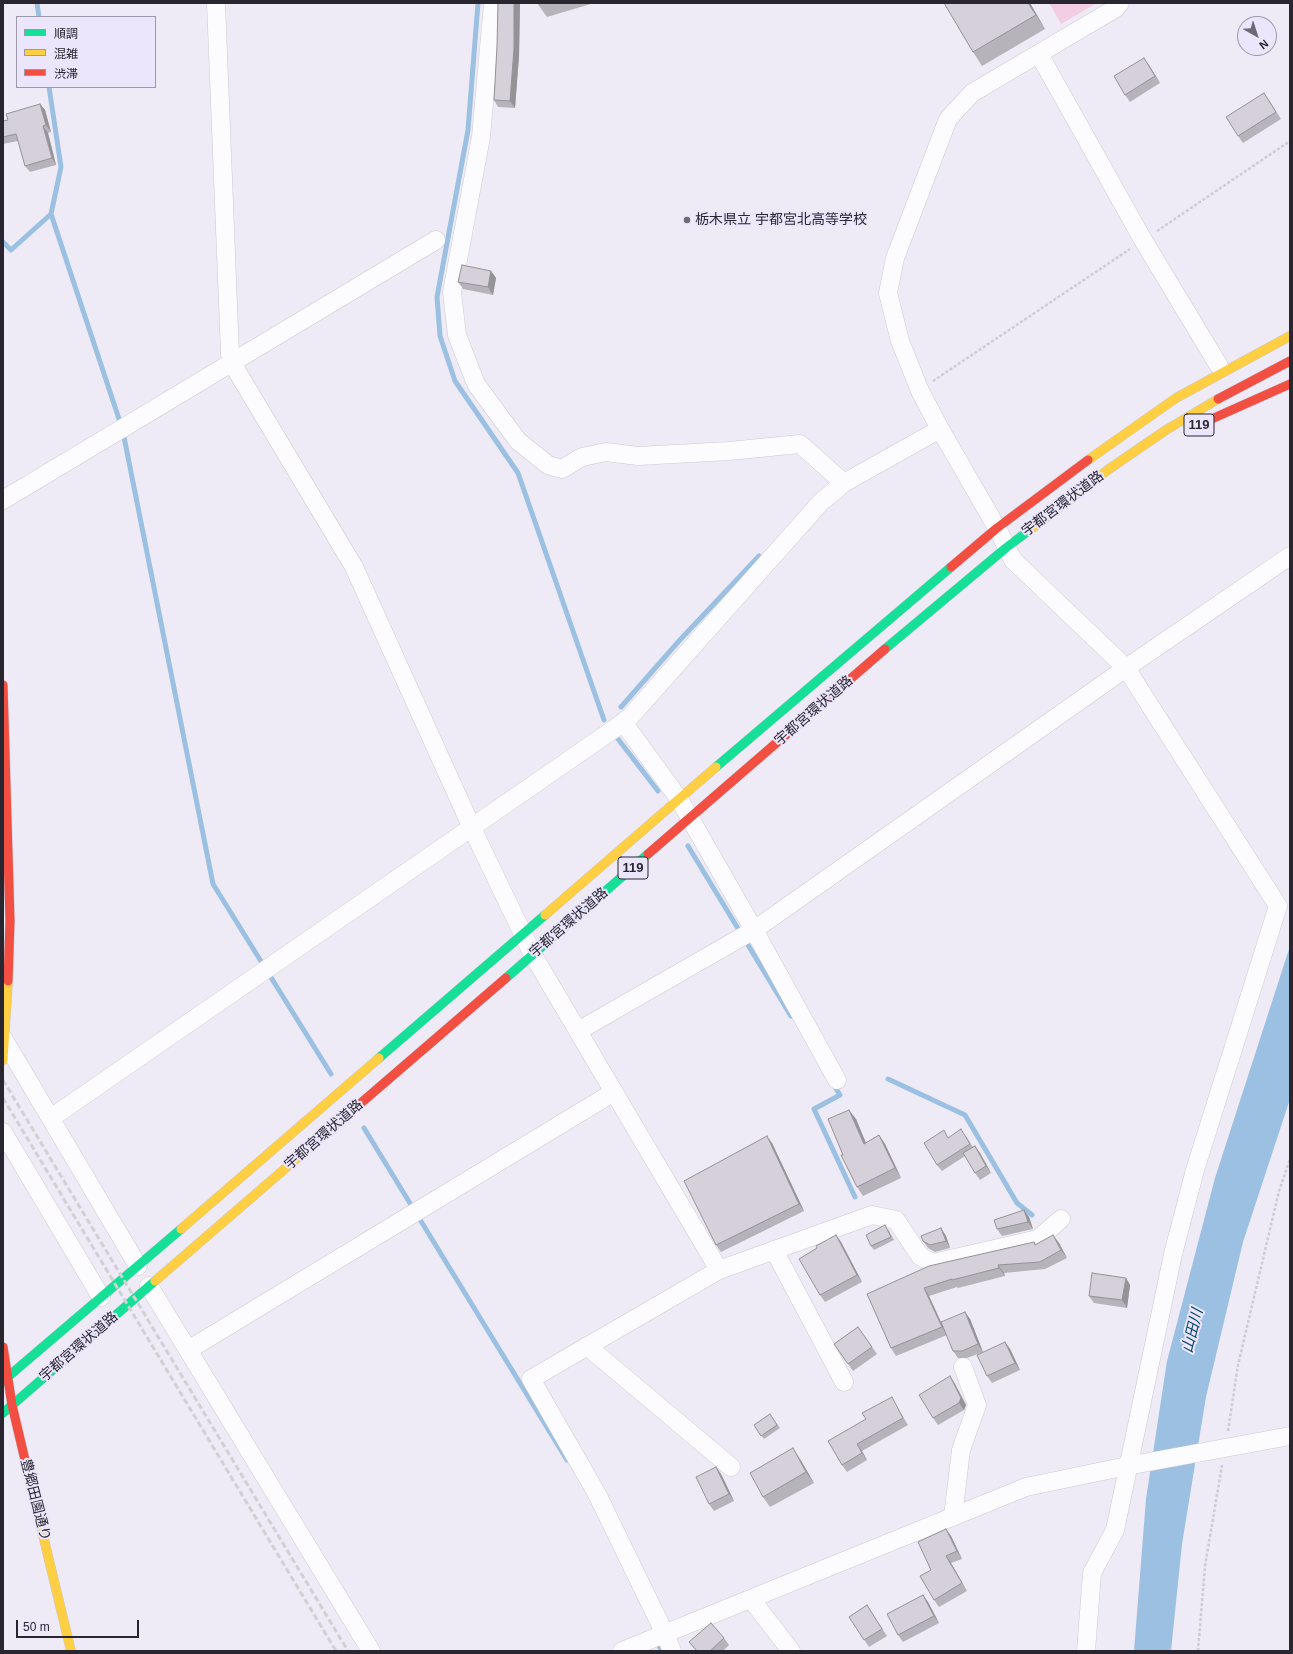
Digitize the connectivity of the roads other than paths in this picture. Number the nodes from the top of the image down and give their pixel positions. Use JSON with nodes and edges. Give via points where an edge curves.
{"nodes":[{"id":1,"x":216,"y":3,"type":"edge"},
{"id":2,"x":493,"y":3,"type":"edge"},
{"id":3,"x":1120,"y":3,"type":"edge"},
{"id":4,"x":1039,"y":54,"type":"junction"},
{"id":5,"x":436,"y":240,"type":"dead end"},
{"id":6,"x":1290,"y":336,"type":"edge"},
{"id":7,"x":1238,"y":353,"type":"dead end"},
{"id":8,"x":1290,"y":361,"type":"edge"},
{"id":9,"x":232,"y":363,"type":"junction"},
{"id":10,"x":1219,"y":366,"type":"junction"},
{"id":11,"x":1290,"y":384,"type":"edge"},
{"id":12,"x":1176,"y":398,"type":"junction"},
{"id":13,"x":940,"y":429,"type":"junction"},
{"id":14,"x":1191,"y":429,"type":"dead end"},
{"id":15,"x":1170,"y":439,"type":"dead end"},
{"id":16,"x":1109,"y":469,"type":"junction"},
{"id":17,"x":844,"y":483,"type":"junction"},
{"id":18,"x":3,"y":500,"type":"edge"},
{"id":19,"x":997,"y":528,"type":"junction"},
{"id":20,"x":1007,"y":547,"type":"junction"},
{"id":21,"x":1290,"y":556,"type":"edge"},
{"id":22,"x":1126,"y":668,"type":"junction"},
{"id":23,"x":3,"y":685,"type":"edge"},
{"id":24,"x":623,"y":722,"type":"junction"},
{"id":25,"x":679,"y":799,"type":"junction"},
{"id":26,"x":690,"y":819,"type":"junction"},
{"id":27,"x":472,"y":828,"type":"junction"},
{"id":28,"x":754,"y":930,"type":"junction"},
{"id":29,"x":522,"y":934,"type":"junction"},
{"id":30,"x":532,"y":955,"type":"junction"},
{"id":31,"x":578,"y":1031,"type":"junction"},
{"id":32,"x":4,"y":1040,"type":"edge"},
{"id":33,"x":3,"y":1060,"type":"edge"},
{"id":34,"x":837,"y":1080,"type":"dead end"},
{"id":35,"x":614,"y":1092,"type":"junction"},
{"id":36,"x":51,"y":1118,"type":"junction"},
{"id":37,"x":3,"y":1132,"type":"edge"},
{"id":38,"x":1061,"y":1219,"type":"dead end"},
{"id":39,"x":774,"y":1250,"type":"junction"},
{"id":40,"x":138,"y":1266,"type":"junction"},
{"id":41,"x":719,"y":1270,"type":"junction"},
{"id":42,"x":149,"y":1286,"type":"junction"},
{"id":43,"x":101,"y":1297,"type":"junction"},
{"id":44,"x":587,"y":1346,"type":"junction"},
{"id":45,"x":3,"y":1347,"type":"edge"},
{"id":46,"x":188,"y":1350,"type":"junction"},
{"id":47,"x":963,"y":1368,"type":"dead end"},
{"id":48,"x":5,"y":1379,"type":"edge"},
{"id":49,"x":844,"y":1382,"type":"dead end"},
{"id":50,"x":12,"y":1405,"type":"junction"},
{"id":51,"x":3,"y":1413,"type":"edge"},
{"id":52,"x":1290,"y":1436,"type":"edge"},
{"id":53,"x":1127,"y":1466,"type":"junction"},
{"id":54,"x":731,"y":1467,"type":"dead end"},
{"id":55,"x":953,"y":1517,"type":"junction"},
{"id":56,"x":751,"y":1599,"type":"junction"},
{"id":57,"x":665,"y":1634,"type":"junction"},
{"id":58,"x":71,"y":1651,"type":"edge"},
{"id":59,"x":371,"y":1651,"type":"edge"},
{"id":60,"x":622,"y":1651,"type":"edge"},
{"id":61,"x":672,"y":1651,"type":"edge"},
{"id":62,"x":791,"y":1651,"type":"edge"},
{"id":63,"x":1086,"y":1651,"type":"edge"}],
"edges":[{"from":1,"to":9,"type":"street"},
{"from":2,"to":17,"type":"street","via":[[481,137],[452,292],[457,335],[476,384],[518,441],[548,465],[562,469],[582,457],[606,452],[638,456],[800,444]]},
{"from":3,"to":4,"type":"street","via":[[1116,8]]},
{"from":4,"to":10,"type":"street","via":[[1143,240]]},
{"from":4,"to":13,"type":"street","via":[[972,93],[948,119],[895,258],[888,292],[900,342],[920,391]]},
{"from":5,"to":9,"type":"street"},
{"from":6,"to":12,"type":"main road","name":"宇都宮環状道路","number":"119"},
{"from":7,"to":10,"type":"main road","number":"119"},
{"from":8,"to":16,"type":"main road","name":"宇都宮環状道路","number":"119","via":[[1200,409]]},
{"from":9,"to":18,"type":"street"},
{"from":9,"to":27,"type":"street","via":[[354,567]]},
{"from":10,"to":12,"type":"main road","number":"119"},
{"from":11,"to":14,"type":"main road","number":"119"},
{"from":12,"to":19,"type":"main road","name":"宇都宮環状道路","number":"119","via":[[1116,439]]},
{"from":13,"to":17,"type":"street"},
{"from":13,"to":19,"type":"street"},
{"from":15,"to":16,"type":"main road","number":"119"},
{"from":16,"to":20,"type":"main road","name":"宇都宮環状道路","number":"119"},
{"from":17,"to":24,"type":"street","via":[[821,502]]},
{"from":19,"to":20,"type":"street"},
{"from":19,"to":25,"type":"main road","name":"宇都宮環状道路","number":"119"},
{"from":20,"to":22,"type":"street","via":[[1013,560]]},
{"from":20,"to":26,"type":"main road","name":"宇都宮環状道路","number":"119"},
{"from":21,"to":22,"type":"street"},
{"from":22,"to":28,"type":"street"},
{"from":22,"to":53,"type":"street","via":[[1278,906],[1193,1178],[1173,1254]]},
{"from":23,"to":32,"type":"main road","via":[[10,921]]},
{"from":24,"to":25,"type":"street"},
{"from":24,"to":27,"type":"street"},
{"from":25,"to":26,"type":"street"},
{"from":25,"to":29,"type":"main road","name":"宇都宮環状道路","number":"119"},
{"from":26,"to":28,"type":"street"},
{"from":26,"to":30,"type":"main road","name":"宇都宮環状道路","number":"119"},
{"from":27,"to":29,"type":"street"},
{"from":27,"to":36,"type":"street"},
{"from":28,"to":31,"type":"street"},
{"from":28,"to":34,"type":"street"},
{"from":29,"to":30,"type":"street"},
{"from":29,"to":40,"type":"main road","name":"宇都宮環状道路","number":"119"},
{"from":30,"to":31,"type":"street"},
{"from":30,"to":42,"type":"main road","name":"宇都宮環状道路","number":"119"},
{"from":31,"to":35,"type":"street"},
{"from":32,"to":33,"type":"main road"},
{"from":32,"to":36,"type":"street"},
{"from":35,"to":41,"type":"street"},
{"from":35,"to":46,"type":"street"},
{"from":36,"to":40,"type":"street"},
{"from":37,"to":43,"type":"street"},
{"from":38,"to":39,"type":"street","via":[[1038,1240],[933,1263],[920,1256],[896,1220],[872,1215]]},
{"from":39,"to":41,"type":"street"},
{"from":39,"to":49,"type":"street"},
{"from":40,"to":43,"type":"main road","name":"宇都宮環状道路","number":"119"},
{"from":41,"to":44,"type":"street"},
{"from":42,"to":46,"type":"street"},
{"from":42,"to":50,"type":"main road","name":"宇都宮環状道路","number":"119"},
{"from":43,"to":48,"type":"main road","name":"宇都宮環状道路","number":"119"},
{"from":44,"to":54,"type":"street"},
{"from":44,"to":57,"type":"street","via":[[531,1379],[597,1494]]},
{"from":45,"to":48,"type":"main road","name":"豊郷田園通り"},
{"from":46,"to":59,"type":"street"},
{"from":47,"to":55,"type":"street","via":[[977,1405],[961,1450]]},
{"from":48,"to":50,"type":"main road","name":"豊郷田園通り"},
{"from":50,"to":51,"type":"main road","name":"宇都宮環状道路","number":"119"},
{"from":50,"to":58,"type":"main road","name":"豊郷田園通り"},
{"from":52,"to":53,"type":"street"},
{"from":53,"to":55,"type":"street","via":[[1026,1487]]},
{"from":53,"to":63,"type":"street","via":[[1115,1530],[1092,1573]]},
{"from":55,"to":56,"type":"street"},
{"from":56,"to":57,"type":"street"},
{"from":56,"to":62,"type":"street"},
{"from":57,"to":60,"type":"street"},
{"from":57,"to":61,"type":"street"}]}
